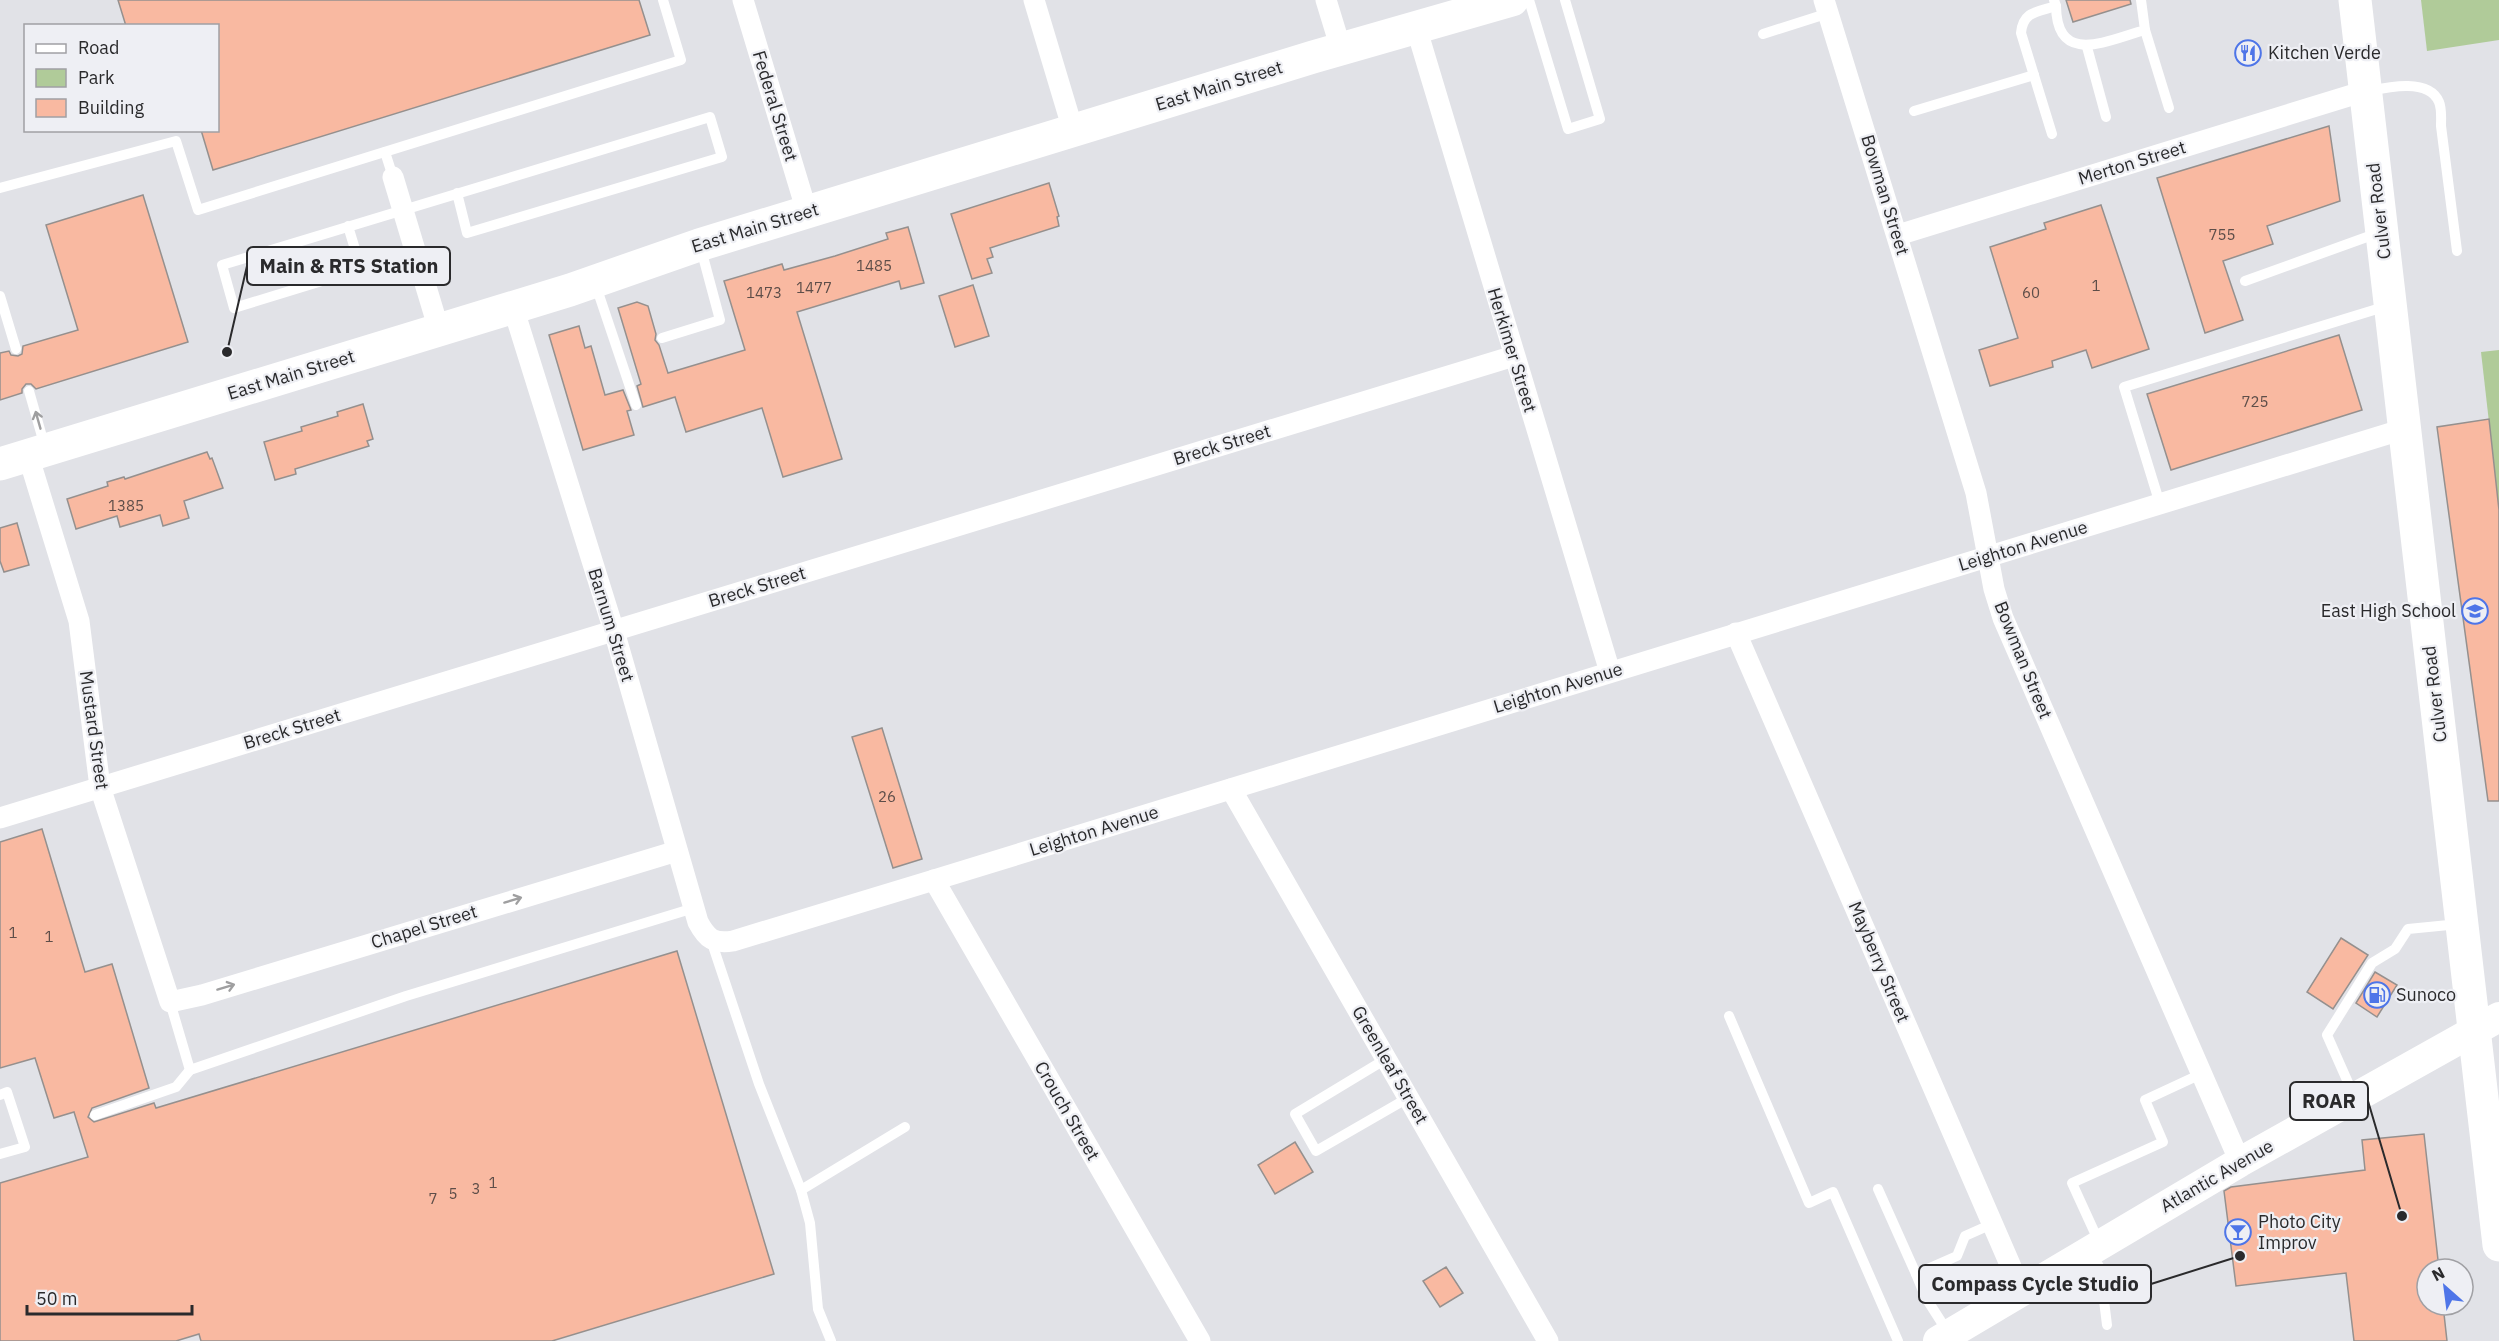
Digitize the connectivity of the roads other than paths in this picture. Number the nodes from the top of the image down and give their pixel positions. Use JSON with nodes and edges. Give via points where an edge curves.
{"nodes":[{"id":1,"x":663,"y":0,"type":"edge"},
{"id":2,"x":743,"y":0,"type":"edge"},
{"id":3,"x":1034,"y":0,"type":"edge"},
{"id":4,"x":1326,"y":0,"type":"edge"},
{"id":5,"x":1512,"y":0,"type":"edge"},
{"id":6,"x":1528,"y":0,"type":"edge"},
{"id":7,"x":1565,"y":0,"type":"edge"},
{"id":8,"x":2141,"y":0,"type":"edge"},
{"id":9,"x":2355,"y":0,"type":"edge"},
{"id":10,"x":2055,"y":3,"type":"edge"},
{"id":11,"x":1474,"y":5,"type":"edge"},
{"id":12,"x":1827,"y":7,"type":"edge"},
{"id":13,"x":1416,"y":27,"type":"junction"},
{"id":14,"x":2145,"y":30,"type":"junction"},
{"id":15,"x":1763,"y":34,"type":"dead end"},
{"id":16,"x":2087,"y":47,"type":"junction"},
{"id":17,"x":1341,"y":49,"type":"junction"},
{"id":18,"x":2034,"y":75,"type":"junction"},
{"id":19,"x":2365,"y":91,"type":"junction"},
{"id":20,"x":2169,"y":108,"type":"dead end"},
{"id":21,"x":1914,"y":111,"type":"dead end"},
{"id":22,"x":2106,"y":117,"type":"dead end"},
{"id":23,"x":1073,"y":130,"type":"junction"},
{"id":24,"x":2052,"y":135,"type":"dead end"},
{"id":25,"x":385,"y":152,"type":"junction"},
{"id":26,"x":393,"y":177,"type":"joint"},
{"id":27,"x":0,"y":188,"type":"edge"},
{"id":28,"x":457,"y":193,"type":"junction"},
{"id":29,"x":402,"y":210,"type":"junction"},
{"id":30,"x":807,"y":212,"type":"junction"},
{"id":31,"x":348,"y":226,"type":"junction"},
{"id":32,"x":2381,"y":232,"type":"junction"},
{"id":33,"x":1898,"y":235,"type":"junction"},
{"id":34,"x":699,"y":244,"type":"junction"},
{"id":35,"x":2457,"y":251,"type":"dead end"},
{"id":36,"x":595,"y":281,"type":"junction"},
{"id":37,"x":2245,"y":281,"type":"dead end"},
{"id":38,"x":0,"y":296,"type":"edge"},
{"id":39,"x":2390,"y":305,"type":"junction"},
{"id":40,"x":513,"y":307,"type":"junction"},
{"id":41,"x":439,"y":330,"type":"junction"},
{"id":42,"x":662,"y":338,"type":"dead end"},
{"id":43,"x":16,"y":349,"type":"dead end"},
{"id":44,"x":1514,"y":356,"type":"junction"},
{"id":45,"x":29,"y":391,"type":"dead end"},
{"id":46,"x":636,"y":405,"type":"dead end"},
{"id":47,"x":2404,"y":429,"type":"junction"},
{"id":48,"x":16,"y":457,"type":"edge"},
{"id":49,"x":2160,"y":504,"type":"junction"},
{"id":50,"x":1987,"y":556,"type":"junction"},
{"id":51,"x":614,"y":631,"type":"junction"},
{"id":52,"x":1736,"y":633,"type":"junction"},
{"id":53,"x":1610,"y":672,"type":"junction"},
{"id":54,"x":100,"y":787,"type":"junction"},
{"id":55,"x":1231,"y":789,"type":"junction"},
{"id":56,"x":0,"y":818,"type":"edge"},
{"id":57,"x":677,"y":850,"type":"junction"},
{"id":58,"x":934,"y":880,"type":"junction"},
{"id":59,"x":694,"y":908,"type":"junction"},
{"id":60,"x":2462,"y":924,"type":"junction"},
{"id":61,"x":711,"y":940,"type":"junction"},
{"id":62,"x":170,"y":1002,"type":"junction"},
{"id":63,"x":1729,"y":1016,"type":"dead end"},
{"id":64,"x":2486,"y":1023,"type":"edge"},
{"id":65,"x":1386,"y":1059,"type":"junction"},
{"id":66,"x":190,"y":1070,"type":"junction"},
{"id":67,"x":2201,"y":1074,"type":"junction"},
{"id":68,"x":0,"y":1095,"type":"edge"},
{"id":69,"x":2354,"y":1096,"type":"junction"},
{"id":70,"x":1408,"y":1098,"type":"junction"},
{"id":71,"x":94,"y":1115,"type":"dead end"},
{"id":72,"x":905,"y":1127,"type":"dead end"},
{"id":73,"x":0,"y":1154,"type":"edge"},
{"id":74,"x":2240,"y":1162,"type":"junction"},
{"id":75,"x":1878,"y":1189,"type":"dead end"},
{"id":76,"x":801,"y":1190,"type":"junction"},
{"id":77,"x":1992,"y":1224,"type":"junction"},
{"id":78,"x":2499,"y":1245,"type":"edge"},
{"id":79,"x":2095,"y":1248,"type":"junction"},
{"id":80,"x":1916,"y":1274,"type":"junction"},
{"id":81,"x":2022,"y":1292,"type":"junction"},
{"id":82,"x":2107,"y":1325,"type":"dead end"},
{"id":83,"x":1943,"y":1338,"type":"edge"},
{"id":84,"x":831,"y":1341,"type":"edge"},
{"id":85,"x":1200,"y":1341,"type":"edge"},
{"id":86,"x":1548,"y":1341,"type":"edge"},
{"id":87,"x":1898,"y":1341,"type":"edge"}],
"edges":[{"from":1,"to":25,"type":"lane","via":[[681,60]]},
{"from":2,"to":30,"type":"street","name":"Federal Street"},
{"from":3,"to":23,"type":"street"},
{"from":4,"to":17,"type":"street"},
{"from":5,"to":11,"type":"main road","name":"East Main Street"},
{"from":6,"to":7,"type":"lane","via":[[1568,129],[1600,119]]},
{"from":8,"to":14,"type":"lane"},
{"from":9,"to":19,"type":"main road","name":"Culver Road"},
{"from":10,"to":16,"type":"lane","via":[[2056,24],[2064,36]]},
{"from":10,"to":18,"type":"lane","via":[[2028,15],[2022,22],[2021,33]]},
{"from":11,"to":13,"type":"main road","name":"East Main Street"},
{"from":12,"to":15,"type":"lane"},
{"from":12,"to":33,"type":"street","name":"Bowman Street"},
{"from":13,"to":17,"type":"main road","name":"East Main Street"},
{"from":13,"to":44,"type":"street","name":"Herkimer Street"},
{"from":14,"to":16,"type":"lane"},
{"from":14,"to":20,"type":"lane"},
{"from":16,"to":22,"type":"lane"},
{"from":17,"to":23,"type":"main road","name":"East Main Street"},
{"from":18,"to":21,"type":"lane"},
{"from":18,"to":24,"type":"lane"},
{"from":19,"to":32,"type":"main road","name":"Culver Road"},
{"from":19,"to":33,"type":"street","name":"Merton Street"},
{"from":19,"to":35,"type":"lane","via":[[2398,85],[2426,89],[2436,96]]},
{"from":23,"to":30,"type":"main road","name":"East Main Street"},
{"from":25,"to":26,"type":"lane"},
{"from":25,"to":27,"type":"lane","via":[[198,210],[176,141]]},
{"from":26,"to":29,"type":"street"},
{"from":28,"to":28,"type":"lane","via":[[710,117],[722,157],[467,233]]},
{"from":28,"to":29,"type":"lane"},
{"from":29,"to":31,"type":"lane"},
{"from":29,"to":41,"type":"street"},
{"from":30,"to":34,"type":"main road","name":"East Main Street"},
{"from":31,"to":31,"type":"lane","via":[[361,269],[234,308],[222,265]]},
{"from":32,"to":37,"type":"lane"},
{"from":32,"to":39,"type":"main road","name":"Culver Road"},
{"from":33,"to":50,"type":"street","name":"Bowman Street","via":[[1976,493]]},
{"from":34,"to":36,"type":"main road","name":"East Main Street"},
{"from":34,"to":42,"type":"lane","via":[[720,320]]},
{"from":36,"to":40,"type":"main road","name":"East Main Street"},
{"from":36,"to":46,"type":"lane"},
{"from":38,"to":43,"type":"lane"},
{"from":39,"to":47,"type":"main road","name":"Culver Road"},
{"from":39,"to":49,"type":"lane","via":[[2124,387]]},
{"from":40,"to":41,"type":"main road","name":"East Main Street"},
{"from":40,"to":51,"type":"street","name":"Barnum Street"},
{"from":41,"to":48,"type":"main road","name":"East Main Street"},
{"from":44,"to":51,"type":"street","name":"Breck Street"},
{"from":44,"to":53,"type":"street","name":"Herkimer Street"},
{"from":48,"to":45,"type":"lane","one_way":true},
{"from":47,"to":49,"type":"street","name":"Leighton Avenue"},
{"from":47,"to":60,"type":"main road","name":"Culver Road"},
{"from":48,"to":54,"type":"street","name":"Mustard Street","via":[[79,621]]},
{"from":49,"to":50,"type":"street","name":"Leighton Avenue"},
{"from":50,"to":52,"type":"street","name":"Leighton Avenue"},
{"from":50,"to":67,"type":"street","name":"Bowman Street","via":[[2003,618]]},
{"from":51,"to":54,"type":"street","name":"Breck Street"},
{"from":51,"to":57,"type":"street","name":"Barnum Street"},
{"from":52,"to":53,"type":"street","name":"Leighton Avenue"},
{"from":52,"to":77,"type":"street","name":"Mayberry Street"},
{"from":53,"to":55,"type":"street","name":"Leighton Avenue"},
{"from":54,"to":56,"type":"street","name":"Breck Street"},
{"from":54,"to":62,"type":"street","name":"Mustard Street"},
{"from":55,"to":58,"type":"street","name":"Leighton Avenue"},
{"from":55,"to":65,"type":"street","name":"Greenleaf Street"},
{"from":57,"to":59,"type":"street","name":"Barnum Street"},
{"from":62,"to":57,"type":"street","name":"Chapel Street","one_way":true},
{"from":58,"to":61,"type":"street","name":"Leighton Avenue","via":[[733,941]]},
{"from":58,"to":85,"type":"street","name":"Crouch Street"},
{"from":59,"to":61,"type":"street","name":"Barnum Street","via":[[698,922]]},
{"from":59,"to":66,"type":"lane","via":[[406,996]]},
{"from":60,"to":64,"type":"main road","name":"Culver Road"},
{"from":60,"to":69,"type":"lane","via":[[2408,929],[2395,949],[2372,963],[2366,972],[2327,1035]]},
{"from":61,"to":76,"type":"lane","via":[[759,1084]]},
{"from":62,"to":66,"type":"lane"},
{"from":63,"to":87,"type":"lane","via":[[1809,1203],[1833,1192]]},
{"from":64,"to":69,"type":"main road","name":"Atlantic Avenue"},
{"from":64,"to":78,"type":"main road","name":"Culver Road"},
{"from":65,"to":70,"type":"street","name":"Greenleaf Street"},
{"from":65,"to":70,"type":"lane","via":[[1295,1114],[1316,1151]]},
{"from":66,"to":71,"type":"lane","via":[[176,1087]]},
{"from":67,"to":74,"type":"street","name":"Bowman Street"},
{"from":67,"to":79,"type":"lane","via":[[2145,1100],[2163,1142],[2072,1183]]},
{"from":68,"to":73,"type":"lane","via":[[7,1092],[25,1147]]},
{"from":69,"to":74,"type":"main road","name":"Atlantic Avenue"},
{"from":70,"to":86,"type":"street","name":"Greenleaf Street"},
{"from":72,"to":76,"type":"lane"},
{"from":74,"to":79,"type":"main road","name":"Atlantic Avenue"},
{"from":75,"to":80,"type":"lane"},
{"from":76,"to":84,"type":"lane","via":[[810,1223],[818,1309]]},
{"from":77,"to":80,"type":"lane","via":[[1965,1236],[1957,1256]]},
{"from":77,"to":81,"type":"street","name":"Mayberry Street"},
{"from":79,"to":81,"type":"main road","name":"Atlantic Avenue"},
{"from":79,"to":82,"type":"lane"},
{"from":80,"to":83,"type":"lane"},
{"from":81,"to":83,"type":"main road","name":"Atlantic Avenue"}]}
